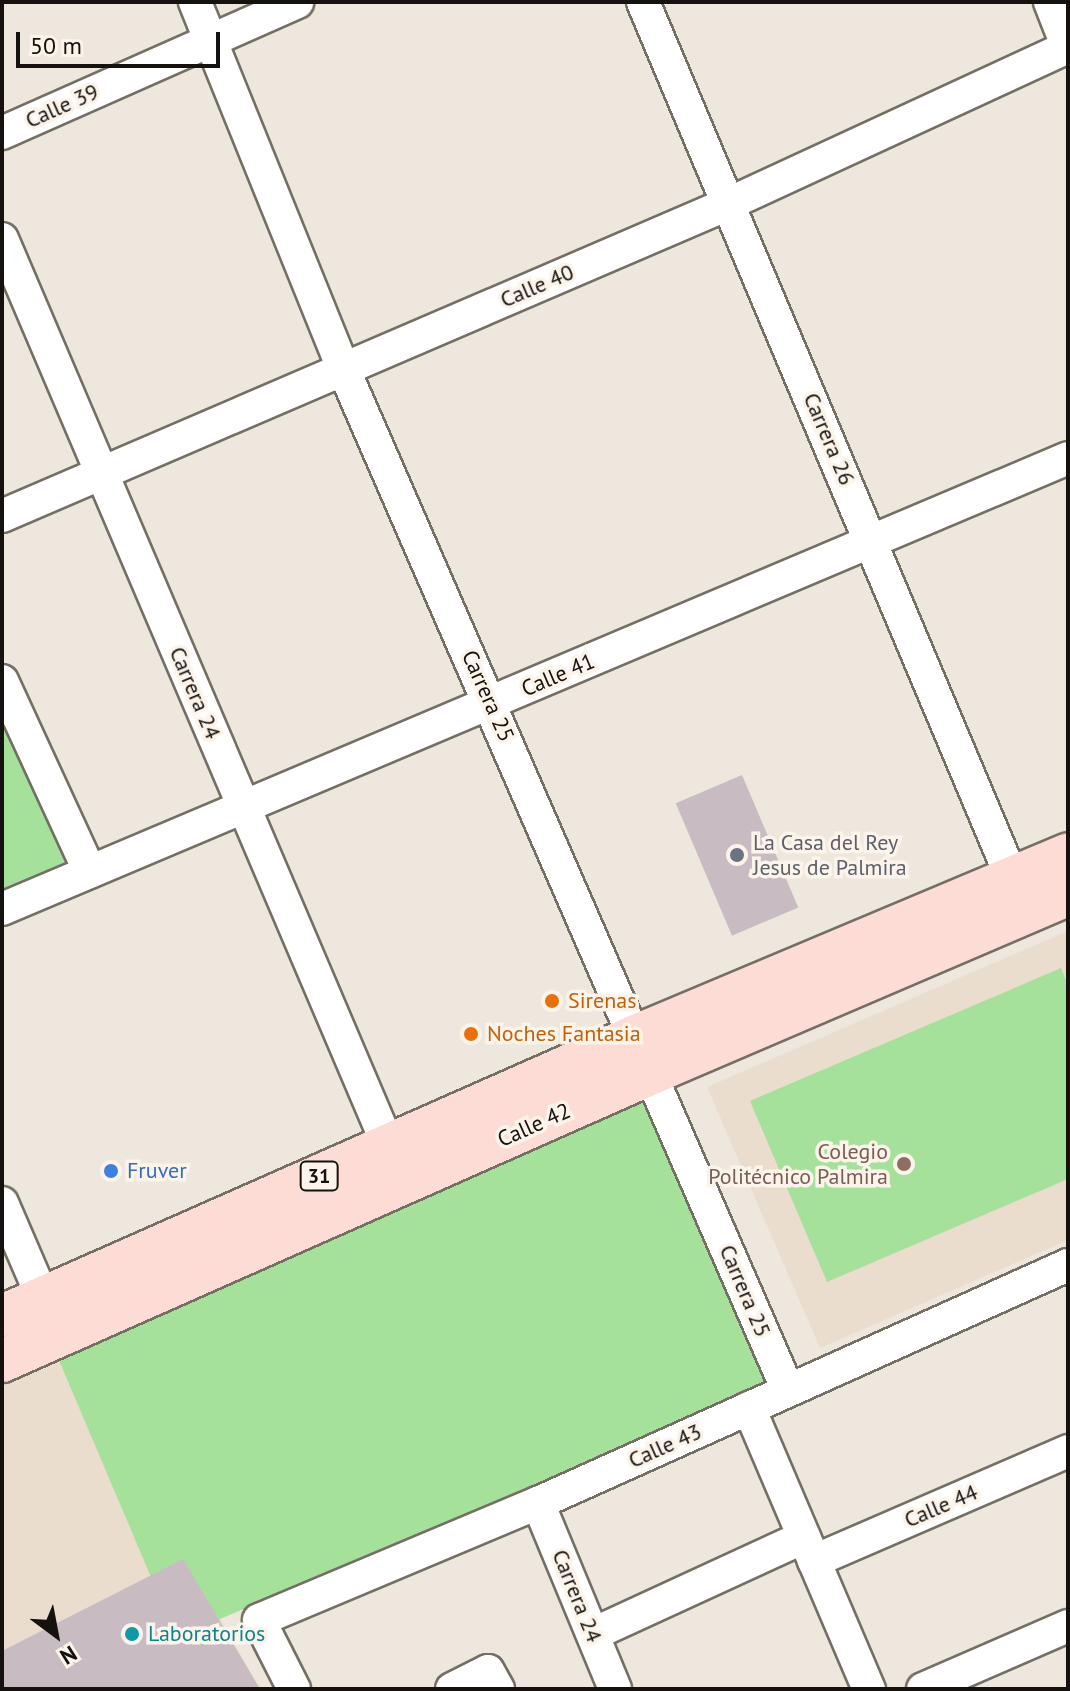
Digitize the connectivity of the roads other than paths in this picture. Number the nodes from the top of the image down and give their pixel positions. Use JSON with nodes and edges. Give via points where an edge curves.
{"nodes":[{"id":1,"x":195,"y":2,"type":"edge"},
{"id":2,"x":297,"y":2,"type":"edge"},
{"id":3,"x":643,"y":2,"type":"edge"},
{"id":4,"x":1050,"y":2,"type":"edge"},
{"id":5,"x":212,"y":39,"type":"junction"},
{"id":6,"x":1068,"y":48,"type":"edge"},
{"id":7,"x":2,"y":133,"type":"edge"},
{"id":8,"x":728,"y":204,"type":"junction"},
{"id":9,"x":2,"y":239,"type":"edge"},
{"id":10,"x":343,"y":368,"type":"junction"},
{"id":11,"x":1068,"y":458,"type":"edge"},
{"id":12,"x":101,"y":473,"type":"junction"},
{"id":13,"x":2,"y":516,"type":"edge"},
{"id":14,"x":873,"y":541,"type":"junction"},
{"id":15,"x":2,"y":681,"type":"edge"},
{"id":16,"x":491,"y":703,"type":"junction"},
{"id":17,"x":244,"y":808,"type":"junction"},
{"id":18,"x":1068,"y":854,"type":"edge"},
{"id":19,"x":90,"y":872,"type":"junction"},
{"id":20,"x":1012,"y":878,"type":"junction"},
{"id":21,"x":1068,"y":895,"type":"edge"},
{"id":22,"x":2,"y":909,"type":"edge"},
{"id":23,"x":644,"y":1054,"type":"junction"},
{"id":24,"x":388,"y":1145,"type":"junction"},
{"id":25,"x":2,"y":1203,"type":"edge"},
{"id":26,"x":1068,"y":1265,"type":"edge"},
{"id":27,"x":43,"y":1298,"type":"junction"},
{"id":28,"x":2,"y":1316,"type":"edge"},
{"id":29,"x":2,"y":1361,"type":"edge"},
{"id":30,"x":787,"y":1388,"type":"junction"},
{"id":31,"x":749,"y":1408,"type":"junction"},
{"id":32,"x":1068,"y":1451,"type":"edge"},
{"id":33,"x":538,"y":1503,"type":"junction"},
{"id":34,"x":809,"y":1549,"type":"junction"},
{"id":35,"x":1068,"y":1626,"type":"edge"},
{"id":36,"x":593,"y":1634,"type":"junction"},
{"id":37,"x":493,"y":1680,"type":"edge"},
{"id":38,"x":863,"y":1687,"type":"edge"},
{"id":39,"x":294,"y":1689,"type":"edge"},
{"id":40,"x":452,"y":1689,"type":"edge"},
{"id":41,"x":615,"y":1689,"type":"edge"},
{"id":42,"x":923,"y":1689,"type":"edge"}],
"edges":[{"from":1,"to":5,"type":"street","name":"Carrera 25"},
{"from":2,"to":5,"type":"street","name":"Calle 39"},
{"from":3,"to":8,"type":"street","name":"Carrera 26"},
{"from":4,"to":6,"type":"street"},
{"from":5,"to":7,"type":"street","name":"Calle 39"},
{"from":5,"to":10,"type":"street","name":"Carrera 25"},
{"from":6,"to":8,"type":"street","name":"Calle 40"},
{"from":8,"to":10,"type":"street","name":"Calle 40"},
{"from":8,"to":14,"type":"street","name":"Carrera 26"},
{"from":9,"to":12,"type":"street","name":"Carrera 24"},
{"from":10,"to":12,"type":"street","name":"Calle 40"},
{"from":10,"to":16,"type":"street","name":"Carrera 25"},
{"from":11,"to":14,"type":"street","name":"Calle 41"},
{"from":12,"to":13,"type":"street","name":"Calle 40"},
{"from":12,"to":17,"type":"street","name":"Carrera 24"},
{"from":14,"to":16,"type":"street","name":"Calle 41"},
{"from":14,"to":20,"type":"street","name":"Carrera 26"},
{"from":15,"to":19,"type":"street"},
{"from":16,"to":17,"type":"street","name":"Calle 41"},
{"from":16,"to":23,"type":"street","name":"Carrera 25"},
{"from":17,"to":19,"type":"street","name":"Calle 41"},
{"from":17,"to":24,"type":"street","name":"Carrera 24"},
{"from":18,"to":20,"type":"main road","name":"Calle 42","number":"31"},
{"from":19,"to":22,"type":"street","name":"Calle 41"},
{"from":20,"to":23,"type":"main road","name":"Calle 42","number":"31"},
{"from":21,"to":23,"type":"main road","name":"Calle 42","number":"31"},
{"from":23,"to":24,"type":"main road","name":"Calle 42","number":"31"},
{"from":23,"to":29,"type":"main road","name":"Calle 42","number":"31"},
{"from":23,"to":30,"type":"street","name":"Carrera 25"},
{"from":24,"to":27,"type":"main road","name":"Calle 42","number":"31"},
{"from":25,"to":27,"type":"street"},
{"from":26,"to":30,"type":"street","name":"Calle 43"},
{"from":27,"to":28,"type":"main road","name":"Calle 42","number":"31"},
{"from":30,"to":31,"type":"street","name":"Calle 43"},
{"from":31,"to":33,"type":"street","name":"Calle 43"},
{"from":31,"to":34,"type":"street"},
{"from":32,"to":34,"type":"street","name":"Calle 44"},
{"from":33,"to":36,"type":"street","name":"Carrera 24"},
{"from":33,"to":39,"type":"street","name":"Calle 43","via":[[259,1620]]},
{"from":34,"to":36,"type":"street","name":"Calle 44"},
{"from":34,"to":38,"type":"street"},
{"from":35,"to":42,"type":"street"},
{"from":36,"to":41,"type":"street","name":"Carrera 24"},
{"from":37,"to":40,"type":"street"}]}
